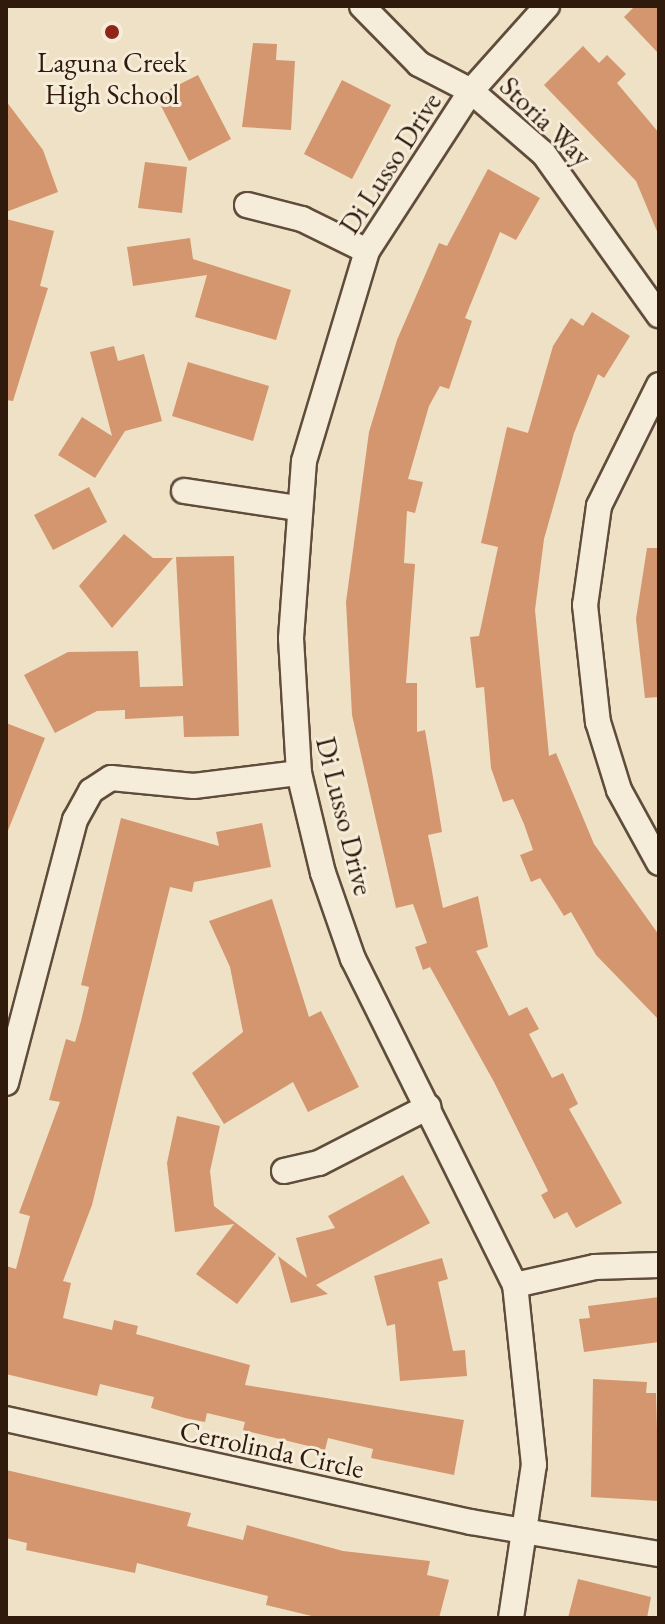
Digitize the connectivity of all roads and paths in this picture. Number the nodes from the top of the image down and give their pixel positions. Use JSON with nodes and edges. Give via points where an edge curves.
{"nodes":[{"id":1,"x":362,"y":6,"type":"edge"},
{"id":2,"x":547,"y":6,"type":"edge"},
{"id":3,"x":471,"y":91,"type":"junction"},
{"id":4,"x":247,"y":205,"type":"dead end"},
{"id":5,"x":367,"y":251,"type":"junction"},
{"id":6,"x":659,"y":315,"type":"edge"},
{"id":7,"x":659,"y":385,"type":"edge"},
{"id":8,"x":184,"y":491,"type":"dead end"},
{"id":9,"x":298,"y":508,"type":"junction"},
{"id":10,"x":299,"y":773,"type":"junction"},
{"id":11,"x":659,"y":863,"type":"edge"},
{"id":12,"x":6,"y":1083,"type":"edge"},
{"id":13,"x":428,"y":1107,"type":"junction"},
{"id":14,"x":284,"y":1171,"type":"dead end"},
{"id":15,"x":659,"y":1265,"type":"edge"},
{"id":16,"x":515,"y":1285,"type":"junction"},
{"id":17,"x":6,"y":1419,"type":"edge"},
{"id":18,"x":526,"y":1531,"type":"junction"},
{"id":19,"x":659,"y":1554,"type":"edge"},
{"id":20,"x":511,"y":1618,"type":"edge"}],
"edges":[{"from":1,"to":3,"type":"street","name":"Storia Way","via":[[419,64]]},
{"from":2,"to":3,"type":"street","name":"Di Lusso Drive"},
{"from":3,"to":5,"type":"street","name":"Di Lusso Drive"},
{"from":3,"to":6,"type":"street","name":"Storia Way","via":[[569,182]]},
{"from":4,"to":5,"type":"street","via":[[302,219]]},
{"from":5,"to":9,"type":"street","name":"Di Lusso Drive","via":[[320,400]]},
{"from":7,"to":11,"type":"street","via":[[599,506],[585,605],[598,722],[619,790]]},
{"from":8,"to":9,"type":"street"},
{"from":9,"to":10,"type":"street","name":"Di Lusso Drive","via":[[291,638]]},
{"from":10,"to":12,"type":"street","via":[[194,786],[111,778],[91,791],[75,820]]},
{"from":10,"to":13,"type":"street","name":"Di Lusso Drive","via":[[353,959]]},
{"from":13,"to":14,"type":"street","via":[[319,1163]]},
{"from":13,"to":16,"type":"street","name":"Di Lusso Drive"},
{"from":15,"to":16,"type":"street","via":[[595,1267]]},
{"from":16,"to":18,"type":"street","name":"Di Lusso Drive","via":[[534,1465]]},
{"from":17,"to":18,"type":"street","name":"Cerrolinda Circle"},
{"from":18,"to":19,"type":"street","name":"Cerrolinda Circle"},
{"from":18,"to":20,"type":"street","name":"Di Lusso Drive"}]}
